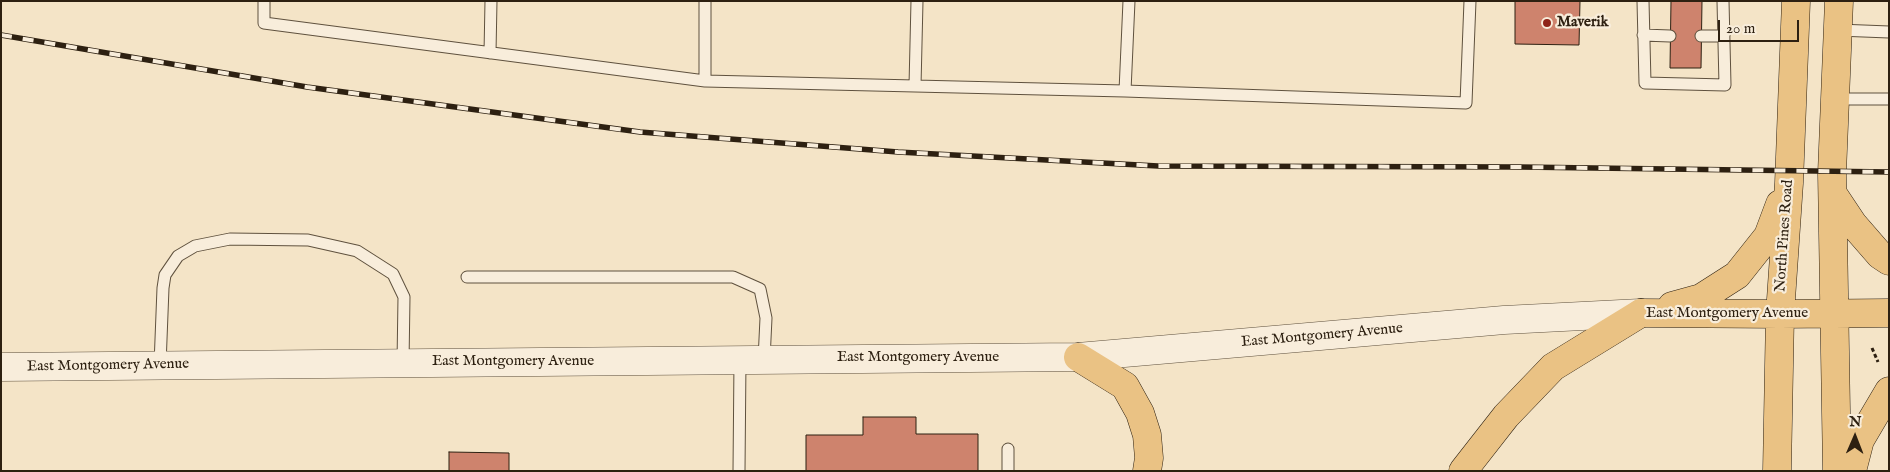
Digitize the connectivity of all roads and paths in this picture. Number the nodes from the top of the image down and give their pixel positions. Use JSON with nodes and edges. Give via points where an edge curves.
{"nodes":[{"id":1,"x":264,"y":1,"type":"edge"},
{"id":2,"x":490,"y":1,"type":"edge"},
{"id":3,"x":706,"y":1,"type":"edge"},
{"id":4,"x":917,"y":1,"type":"edge"},
{"id":5,"x":1129,"y":1,"type":"edge"},
{"id":6,"x":1470,"y":1,"type":"edge"},
{"id":7,"x":1643,"y":1,"type":"edge"},
{"id":8,"x":1724,"y":1,"type":"edge"},
{"id":9,"x":1796,"y":1,"type":"edge"},
{"id":10,"x":1839,"y":1,"type":"edge"},
{"id":11,"x":1838,"y":30,"type":"junction"},
{"id":12,"x":1889,"y":32,"type":"edge"},
{"id":13,"x":1643,"y":35,"type":"junction"},
{"id":14,"x":1670,"y":36,"type":"dead end"},
{"id":15,"x":1701,"y":36,"type":"dead end"},
{"id":16,"x":1724,"y":36,"type":"junction"},
{"id":17,"x":490,"y":53,"type":"junction"},
{"id":18,"x":705,"y":80,"type":"junction"},
{"id":19,"x":915,"y":86,"type":"junction"},
{"id":20,"x":1125,"y":91,"type":"junction"},
{"id":21,"x":1836,"y":99,"type":"junction"},
{"id":22,"x":1889,"y":99,"type":"edge"},
{"id":23,"x":1789,"y":183,"type":"junction"},
{"id":24,"x":1833,"y":194,"type":"junction"},
{"id":25,"x":1889,"y":261,"type":"edge"},
{"id":26,"x":467,"y":277,"type":"dead end"},
{"id":27,"x":1642,"y":313,"type":"junction"},
{"id":28,"x":1834,"y":313,"type":"junction"},
{"id":29,"x":1889,"y":313,"type":"edge"},
{"id":30,"x":1780,"y":314,"type":"junction"},
{"id":31,"x":1872,"y":348,"type":"dead end"},
{"id":32,"x":1078,"y":357,"type":"junction"},
{"id":33,"x":752,"y":360,"type":"junction"},
{"id":34,"x":1878,"y":362,"type":"dead end"},
{"id":35,"x":403,"y":363,"type":"junction"},
{"id":36,"x":160,"y":365,"type":"junction"},
{"id":37,"x":1,"y":367,"type":"edge"},
{"id":38,"x":1889,"y":391,"type":"edge"},
{"id":39,"x":1008,"y":449,"type":"dead end"},
{"id":40,"x":739,"y":471,"type":"edge"},
{"id":41,"x":1008,"y":471,"type":"edge"},
{"id":42,"x":1147,"y":471,"type":"edge"},
{"id":43,"x":1463,"y":471,"type":"edge"},
{"id":44,"x":1777,"y":471,"type":"edge"},
{"id":45,"x":1837,"y":471,"type":"edge"},
{"id":46,"x":1852,"y":471,"type":"edge"}],
"edges":[{"from":1,"to":17,"type":"lane","via":[[264,24]]},
{"from":2,"to":17,"type":"lane"},
{"from":3,"to":18,"type":"lane"},
{"from":4,"to":19,"type":"lane"},
{"from":5,"to":20,"type":"lane"},
{"from":6,"to":20,"type":"lane","via":[[1466,103]]},
{"from":7,"to":13,"type":"lane"},
{"from":8,"to":16,"type":"lane"},
{"from":9,"to":23,"type":"main road","name":"North Pines Road"},
{"from":10,"to":11,"type":"main road"},
{"from":11,"to":12,"type":"lane"},
{"from":11,"to":21,"type":"main road"},
{"from":13,"to":14,"type":"lane"},
{"from":13,"to":16,"type":"lane","via":[[1645,83],[1725,85]]},
{"from":15,"to":16,"type":"lane"},
{"from":17,"to":18,"type":"lane"},
{"from":18,"to":19,"type":"lane"},
{"from":19,"to":20,"type":"lane"},
{"from":21,"to":22,"type":"lane"},
{"from":21,"to":24,"type":"main road"},
{"from":23,"to":27,"type":"main road","via":[[1768,236],[1737,275],[1701,298]]},
{"from":23,"to":30,"type":"main road","name":"North Pines Road"},
{"from":24,"to":25,"type":"main road","via":[[1853,224],[1880,256]]},
{"from":24,"to":28,"type":"main road"},
{"from":26,"to":33,"type":"lane","via":[[733,277],[760,289],[766,318]]},
{"from":27,"to":30,"type":"main road","name":"East Montgomery Avenue"},
{"from":27,"to":32,"type":"street","name":"East Montgomery Avenue","via":[[1504,320]]},
{"from":27,"to":43,"type":"main road","via":[[1553,367],[1506,416]]},
{"from":28,"to":29,"type":"main road","name":"East Montgomery Avenue"},
{"from":28,"to":30,"type":"main road","name":"East Montgomery Avenue"},
{"from":28,"to":45,"type":"main road"},
{"from":30,"to":44,"type":"main road","name":"North Pines Road"},
{"from":31,"to":34,"type":"path"},
{"from":32,"to":33,"type":"street","name":"East Montgomery Avenue"},
{"from":32,"to":42,"type":"main road","via":[[1125,386],[1140,413],[1147,435],[1150,458]]},
{"from":33,"to":35,"type":"street","name":"East Montgomery Avenue"},
{"from":33,"to":40,"type":"lane"},
{"from":35,"to":36,"type":"street","name":"East Montgomery Avenue"},
{"from":35,"to":36,"type":"lane","via":[[404,297],[393,274],[358,251],[308,240],[230,239],[195,246],[178,256],[165,275]]},
{"from":36,"to":37,"type":"street","name":"East Montgomery Avenue"},
{"from":38,"to":46,"type":"main road","via":[[1860,440]]},
{"from":39,"to":41,"type":"lane"}]}
